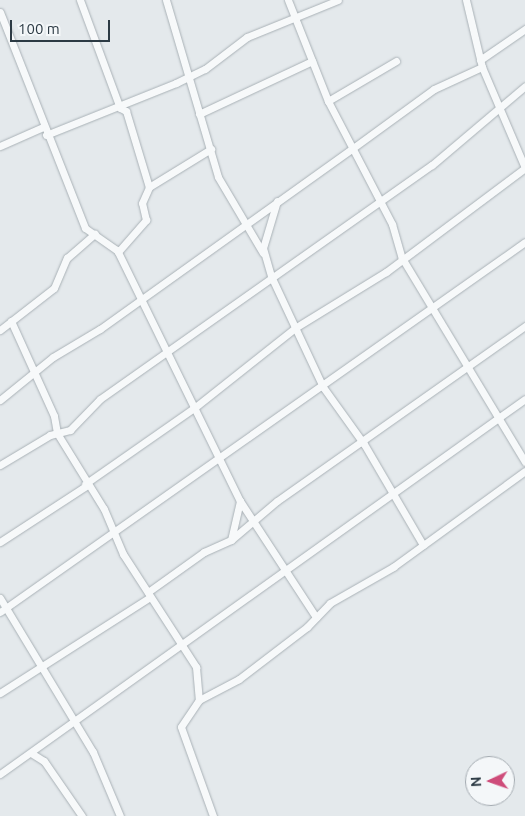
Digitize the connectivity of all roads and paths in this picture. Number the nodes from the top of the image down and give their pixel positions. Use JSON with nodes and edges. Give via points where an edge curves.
{"nodes":[{"id":1,"x":80,"y":0,"type":"edge"},
{"id":2,"x":166,"y":0,"type":"edge"},
{"id":3,"x":288,"y":0,"type":"edge"},
{"id":4,"x":338,"y":0,"type":"edge"},
{"id":5,"x":466,"y":0,"type":"edge"},
{"id":6,"x":0,"y":12,"type":"edge"},
{"id":7,"x":296,"y":21,"type":"junction"},
{"id":8,"x":525,"y":28,"type":"edge"},
{"id":9,"x":312,"y":61,"type":"junction"},
{"id":10,"x":396,"y":61,"type":"dead end"},
{"id":11,"x":481,"y":64,"type":"junction"},
{"id":12,"x":188,"y":77,"type":"junction"},
{"id":13,"x":525,"y":86,"type":"edge"},
{"id":14,"x":328,"y":101,"type":"junction"},
{"id":15,"x":120,"y":108,"type":"junction"},
{"id":16,"x":497,"y":108,"type":"junction"},
{"id":17,"x":199,"y":114,"type":"junction"},
{"id":18,"x":43,"y":127,"type":"junction"},
{"id":19,"x":46,"y":136,"type":"junction"},
{"id":20,"x":0,"y":146,"type":"edge"},
{"id":21,"x":212,"y":149,"type":"junction"},
{"id":22,"x":352,"y":149,"type":"junction"},
{"id":23,"x":525,"y":168,"type":"edge"},
{"id":24,"x":149,"y":187,"type":"junction"},
{"id":25,"x":380,"y":199,"type":"junction"},
{"id":26,"x":277,"y":201,"type":"junction"},
{"id":27,"x":244,"y":225,"type":"junction"},
{"id":28,"x":95,"y":234,"type":"junction"},
{"id":29,"x":525,"y":242,"type":"edge"},
{"id":30,"x":118,"y":252,"type":"junction"},
{"id":31,"x":263,"y":253,"type":"junction"},
{"id":32,"x":402,"y":258,"type":"junction"},
{"id":33,"x":271,"y":276,"type":"junction"},
{"id":34,"x":142,"y":300,"type":"junction"},
{"id":35,"x":431,"y":310,"type":"junction"},
{"id":36,"x":11,"y":321,"type":"junction"},
{"id":37,"x":525,"y":326,"type":"edge"},
{"id":38,"x":295,"y":328,"type":"junction"},
{"id":39,"x":0,"y":330,"type":"edge"},
{"id":40,"x":168,"y":353,"type":"junction"},
{"id":41,"x":466,"y":370,"type":"junction"},
{"id":42,"x":34,"y":374,"type":"junction"},
{"id":43,"x":324,"y":387,"type":"junction"},
{"id":44,"x":525,"y":399,"type":"edge"},
{"id":45,"x":0,"y":400,"type":"edge"},
{"id":46,"x":194,"y":408,"type":"junction"},
{"id":47,"x":498,"y":420,"type":"junction"},
{"id":48,"x":57,"y":433,"type":"junction"},
{"id":49,"x":364,"y":444,"type":"junction"},
{"id":50,"x":218,"y":457,"type":"junction"},
{"id":51,"x":525,"y":462,"type":"edge"},
{"id":52,"x":0,"y":465,"type":"edge"},
{"id":53,"x":525,"y":472,"type":"edge"},
{"id":54,"x":86,"y":485,"type":"junction"},
{"id":55,"x":391,"y":493,"type":"junction"},
{"id":56,"x":240,"y":501,"type":"junction"},
{"id":57,"x":252,"y":523,"type":"junction"},
{"id":58,"x":115,"y":530,"type":"junction"},
{"id":59,"x":231,"y":540,"type":"junction"},
{"id":60,"x":0,"y":542,"type":"edge"},
{"id":61,"x":423,"y":546,"type":"junction"},
{"id":62,"x":284,"y":569,"type":"junction"},
{"id":63,"x":149,"y":595,"type":"junction"},
{"id":64,"x":0,"y":598,"type":"edge"},
{"id":65,"x":3,"y":610,"type":"edge"},
{"id":66,"x":316,"y":617,"type":"junction"},
{"id":67,"x":179,"y":644,"type":"junction"},
{"id":68,"x":44,"y":668,"type":"junction"},
{"id":69,"x":0,"y":693,"type":"edge"},
{"id":70,"x":199,"y":700,"type":"junction"},
{"id":71,"x":74,"y":720,"type":"junction"},
{"id":72,"x":31,"y":753,"type":"junction"},
{"id":73,"x":0,"y":774,"type":"edge"},
{"id":74,"x":82,"y":816,"type":"edge"},
{"id":75,"x":120,"y":816,"type":"edge"},
{"id":76,"x":214,"y":816,"type":"edge"}],
"edges":[{"from":1,"to":15,"type":"street"},
{"from":2,"to":12,"type":"street"},
{"from":3,"to":7,"type":"street"},
{"from":4,"to":7,"type":"street"},
{"from":5,"to":11,"type":"street"},
{"from":6,"to":18,"type":"street"},
{"from":7,"to":9,"type":"street"},
{"from":7,"to":12,"type":"street","via":[[247,37]]},
{"from":8,"to":11,"type":"street"},
{"from":9,"to":14,"type":"street"},
{"from":9,"to":17,"type":"street"},
{"from":10,"to":14,"type":"street"},
{"from":11,"to":16,"type":"street"},
{"from":11,"to":22,"type":"street","via":[[434,89]]},
{"from":12,"to":15,"type":"street"},
{"from":12,"to":17,"type":"street"},
{"from":13,"to":16,"type":"street"},
{"from":14,"to":22,"type":"street"},
{"from":15,"to":19,"type":"street"},
{"from":15,"to":24,"type":"street","via":[[126,111]]},
{"from":16,"to":23,"type":"street"},
{"from":16,"to":25,"type":"street","via":[[432,165]]},
{"from":17,"to":21,"type":"street"},
{"from":18,"to":19,"type":"street"},
{"from":18,"to":20,"type":"street"},
{"from":19,"to":28,"type":"street","via":[[85,228]]},
{"from":21,"to":24,"type":"street"},
{"from":21,"to":27,"type":"street","via":[[218,177]]},
{"from":22,"to":25,"type":"street"},
{"from":22,"to":26,"type":"street"},
{"from":23,"to":32,"type":"street"},
{"from":24,"to":30,"type":"street","via":[[142,203],[146,220]]},
{"from":25,"to":32,"type":"street"},
{"from":25,"to":33,"type":"street"},
{"from":26,"to":27,"type":"street"},
{"from":26,"to":31,"type":"street"},
{"from":27,"to":31,"type":"street"},
{"from":27,"to":34,"type":"street"},
{"from":28,"to":30,"type":"street"},
{"from":28,"to":36,"type":"street","via":[[67,258],[54,288]]},
{"from":29,"to":35,"type":"street"},
{"from":30,"to":34,"type":"street"},
{"from":31,"to":33,"type":"street"},
{"from":32,"to":35,"type":"street"},
{"from":32,"to":38,"type":"street"},
{"from":33,"to":38,"type":"street"},
{"from":33,"to":40,"type":"street"},
{"from":34,"to":40,"type":"street"},
{"from":34,"to":42,"type":"street"},
{"from":35,"to":41,"type":"street"},
{"from":35,"to":43,"type":"street"},
{"from":36,"to":39,"type":"street"},
{"from":36,"to":42,"type":"street"},
{"from":37,"to":41,"type":"street"},
{"from":38,"to":43,"type":"street"},
{"from":38,"to":46,"type":"street"},
{"from":40,"to":46,"type":"street"},
{"from":40,"to":48,"type":"street","via":[[100,399],[70,430]]},
{"from":41,"to":47,"type":"street"},
{"from":41,"to":49,"type":"street"},
{"from":42,"to":45,"type":"street"},
{"from":42,"to":48,"type":"street","via":[[54,416]]},
{"from":43,"to":49,"type":"street"},
{"from":43,"to":50,"type":"street"},
{"from":44,"to":47,"type":"street"},
{"from":46,"to":50,"type":"street"},
{"from":46,"to":54,"type":"street"},
{"from":47,"to":51,"type":"street"},
{"from":47,"to":55,"type":"street"},
{"from":48,"to":52,"type":"street"},
{"from":48,"to":54,"type":"street","via":[[73,454]]},
{"from":49,"to":55,"type":"street"},
{"from":49,"to":57,"type":"street"},
{"from":50,"to":56,"type":"street"},
{"from":50,"to":58,"type":"street"},
{"from":53,"to":61,"type":"street"},
{"from":54,"to":58,"type":"street"},
{"from":54,"to":60,"type":"street"},
{"from":55,"to":61,"type":"street"},
{"from":55,"to":62,"type":"street"},
{"from":56,"to":57,"type":"street"},
{"from":56,"to":59,"type":"street"},
{"from":57,"to":59,"type":"street"},
{"from":57,"to":62,"type":"street"},
{"from":58,"to":63,"type":"street","via":[[123,554]]},
{"from":58,"to":65,"type":"street"},
{"from":59,"to":63,"type":"street","via":[[204,552]]},
{"from":61,"to":66,"type":"street","via":[[330,603]]},
{"from":62,"to":66,"type":"street"},
{"from":62,"to":67,"type":"street"},
{"from":63,"to":67,"type":"street"},
{"from":63,"to":68,"type":"street"},
{"from":64,"to":65,"type":"street"},
{"from":65,"to":68,"type":"street"},
{"from":66,"to":70,"type":"street","via":[[239,679]]},
{"from":67,"to":70,"type":"street","via":[[196,667]]},
{"from":67,"to":71,"type":"street"},
{"from":68,"to":69,"type":"street","via":[[18,678]]},
{"from":68,"to":71,"type":"street"},
{"from":70,"to":76,"type":"street","via":[[180,727]]},
{"from":71,"to":72,"type":"street"},
{"from":71,"to":75,"type":"street","via":[[93,752]]},
{"from":72,"to":73,"type":"street"},
{"from":72,"to":74,"type":"street","via":[[44,761]]}]}
